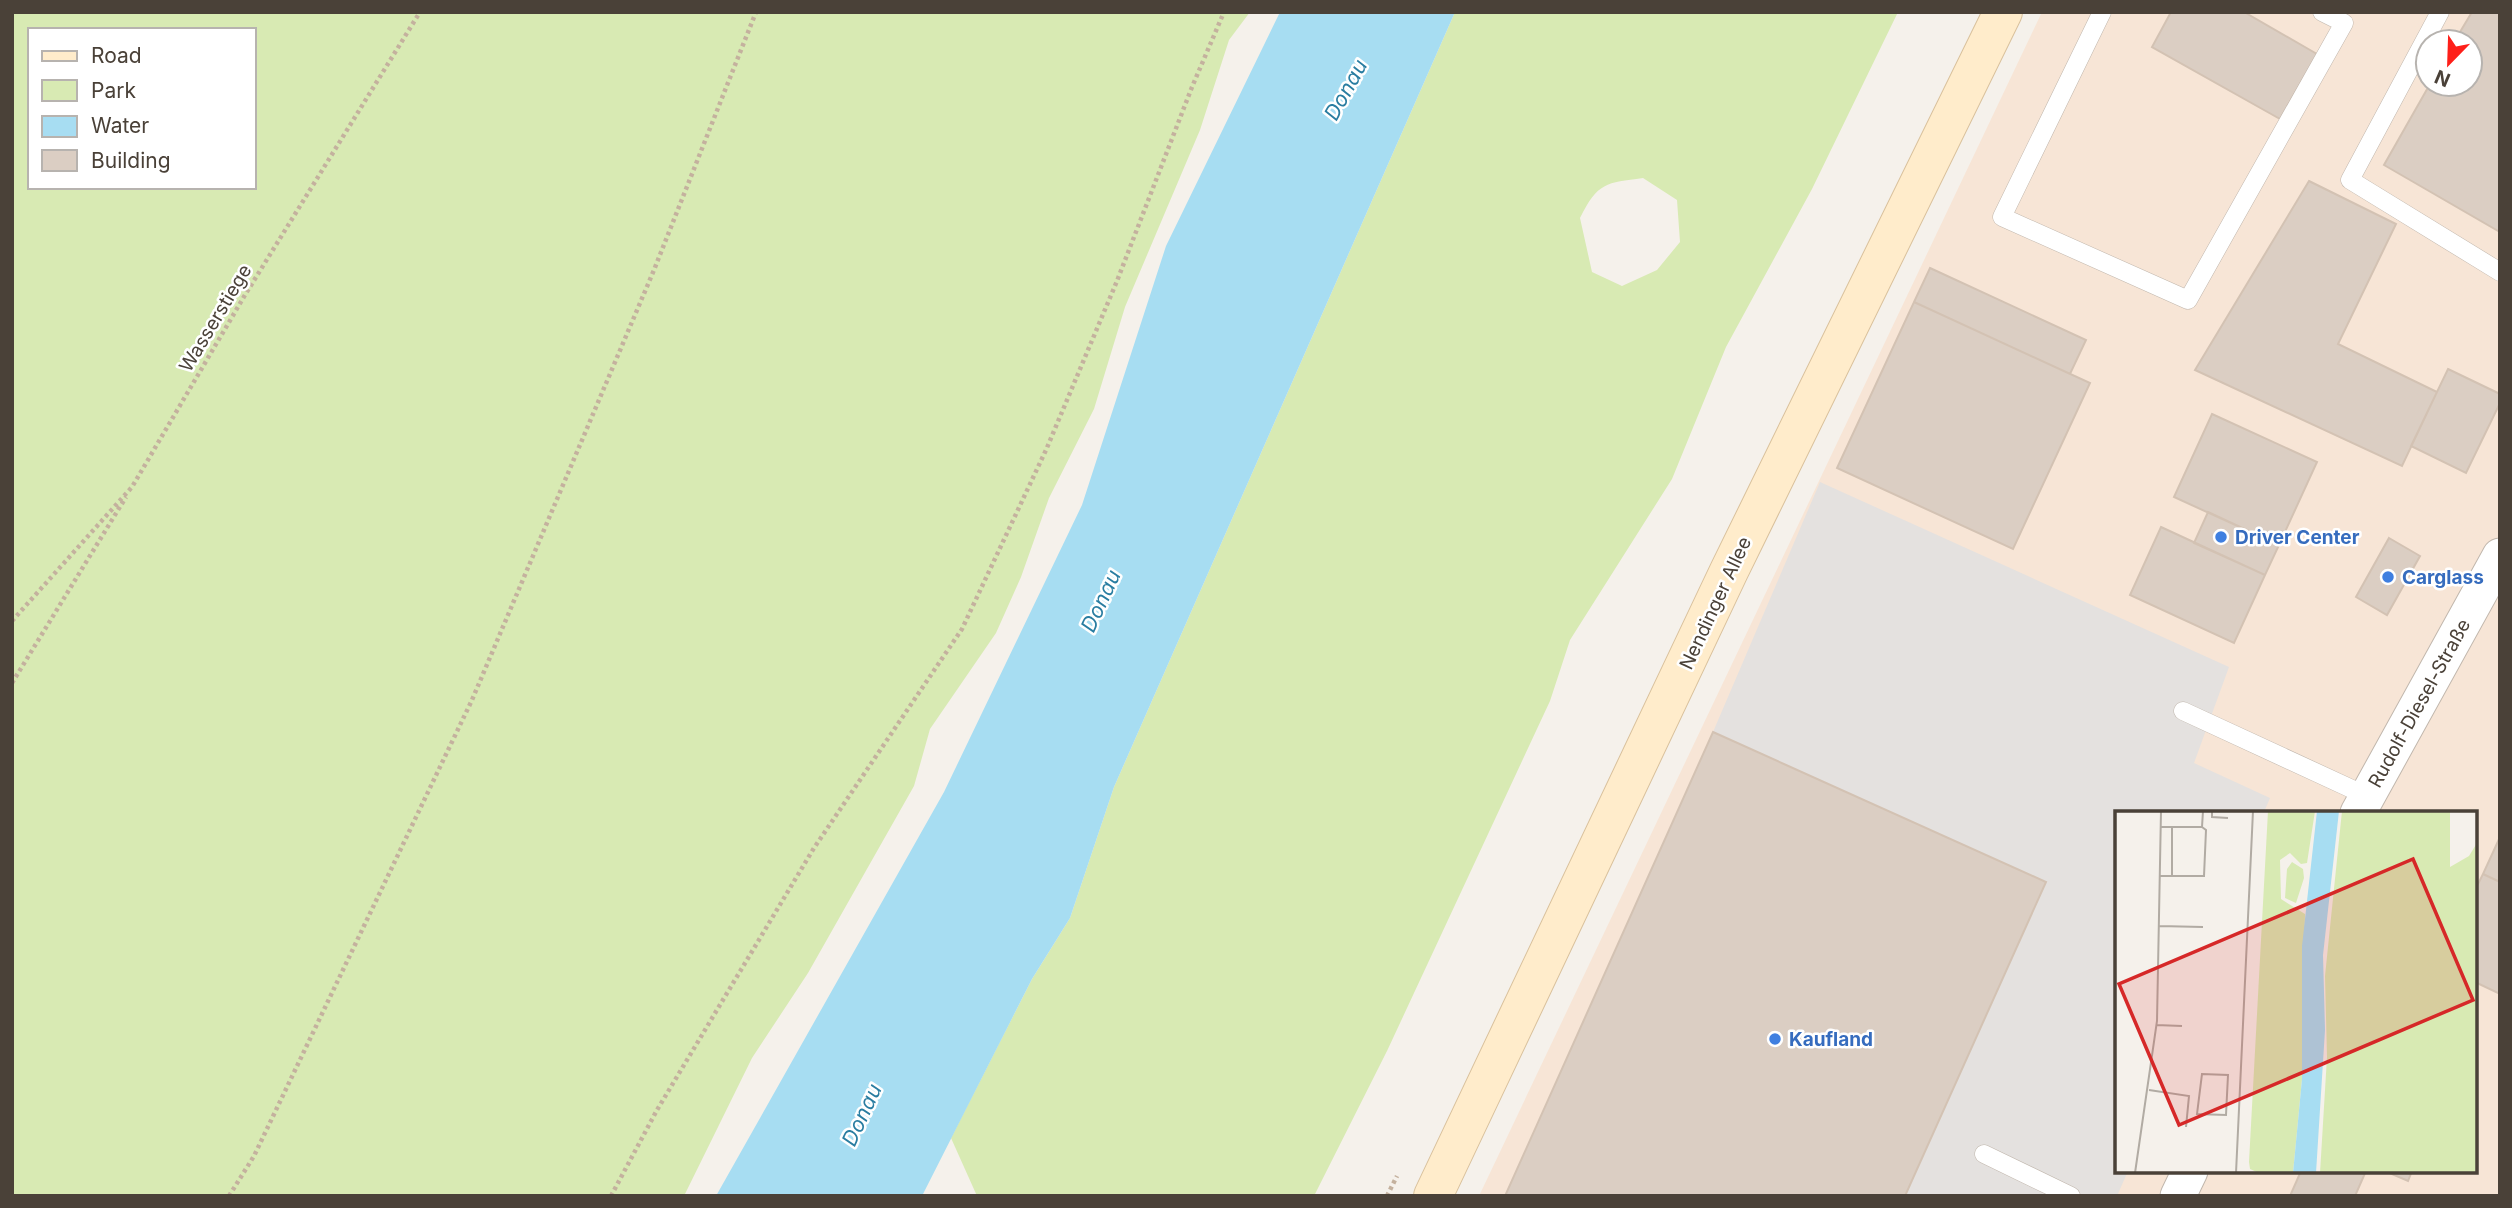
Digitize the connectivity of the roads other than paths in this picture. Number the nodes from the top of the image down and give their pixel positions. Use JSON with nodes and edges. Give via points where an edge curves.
{"nodes":[{"id":1,"x":2003,"y":12,"type":"edge"},
{"id":2,"x":2102,"y":12,"type":"edge"},
{"id":3,"x":2322,"y":12,"type":"edge"},
{"id":4,"x":2440,"y":12,"type":"edge"},
{"id":5,"x":2500,"y":272,"type":"edge"},
{"id":6,"x":2500,"y":556,"type":"edge"},
{"id":7,"x":2183,"y":711,"type":"dead end"},
{"id":8,"x":2362,"y":804,"type":"edge"},
{"id":9,"x":1983,"y":1154,"type":"dead end"},
{"id":10,"x":2189,"y":1173,"type":"edge"},
{"id":11,"x":1433,"y":1196,"type":"edge"},
{"id":12,"x":2071,"y":1196,"type":"edge"},
{"id":13,"x":2178,"y":1196,"type":"edge"}],
"edges":[{"from":1,"to":11,"type":"street","name":"Nendinger Allee","via":[[1729,571]]},
{"from":2,"to":3,"type":"lane","via":[[2002,217],[2188,300],[2344,23]]},
{"from":4,"to":5,"type":"lane","via":[[2350,180]]},
{"from":6,"to":8,"type":"street","name":"Rudolf-Diesel-Straße"},
{"from":7,"to":8,"type":"lane"},
{"from":9,"to":12,"type":"lane"},
{"from":10,"to":13,"type":"street"}]}
